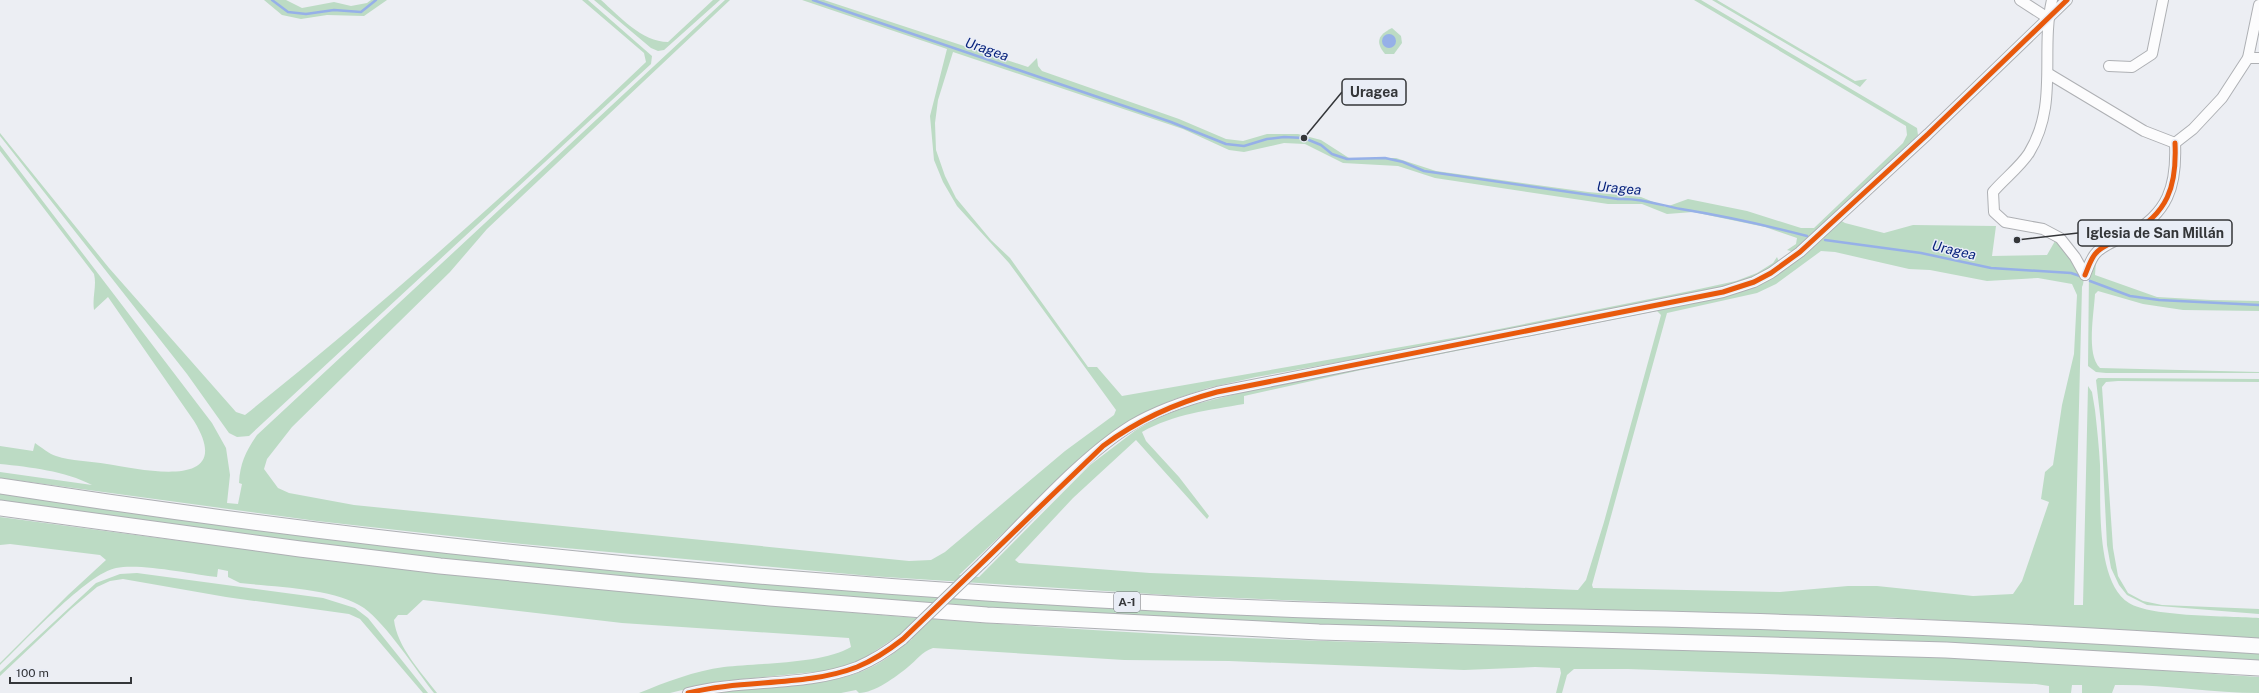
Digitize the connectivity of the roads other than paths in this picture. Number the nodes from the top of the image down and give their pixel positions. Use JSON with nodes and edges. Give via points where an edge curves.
{"nodes":[{"id":1,"x":2020,"y":0,"type":"edge"},
{"id":2,"x":2052,"y":0,"type":"edge"},
{"id":3,"x":2067,"y":0,"type":"edge"},
{"id":4,"x":2163,"y":0,"type":"edge"},
{"id":5,"x":2259,"y":5,"type":"edge"},
{"id":6,"x":2048,"y":18,"type":"junction"},
{"id":7,"x":2248,"y":58,"type":"junction"},
{"id":8,"x":2259,"y":58,"type":"edge"},
{"id":9,"x":2108,"y":66,"type":"dead end"},
{"id":10,"x":2049,"y":74,"type":"junction"},
{"id":11,"x":2175,"y":143,"type":"junction"},
{"id":12,"x":0,"y":486,"type":"edge"},
{"id":13,"x":0,"y":508,"type":"edge"},
{"id":14,"x":2259,"y":646,"type":"edge"},
{"id":15,"x":2259,"y":668,"type":"edge"},
{"id":16,"x":688,"y":693,"type":"edge"}],
"edges":[{"from":1,"to":6,"type":"street"},
{"from":2,"to":6,"type":"street"},
{"from":3,"to":6,"type":"street"},
{"from":4,"to":9,"type":"street","via":[[2152,54],[2132,67]]},
{"from":5,"to":7,"type":"street"},
{"from":6,"to":10,"type":"street"},
{"from":6,"to":16,"type":"street","bridge":true,"via":[[1904,156],[1800,252],[1771,274],[1723,292],[1217,392],[1177,404],[1132,425],[1104,446],[904,638],[870,661],[842,672]]},
{"from":7,"to":8,"type":"street"},
{"from":7,"to":11,"type":"street","via":[[2222,98],[2193,130]]},
{"from":10,"to":11,"type":"street","via":[[2144,131]]},
{"from":10,"to":11,"type":"street","via":[[2045,115],[2028,154],[1994,192],[1994,212],[2005,222],[2043,230],[2060,238],[2085,275],[2096,252],[2144,226],[2163,208],[2173,185]]},
{"from":12,"to":14,"type":"highway","number":"A-1","via":[[442,544],[774,577],[975,592],[1332,610],[1948,628]]},
{"from":13,"to":15,"type":"highway","number":"A-1","via":[[447,567],[754,597],[987,614],[1327,633],[1946,650]]}]}
